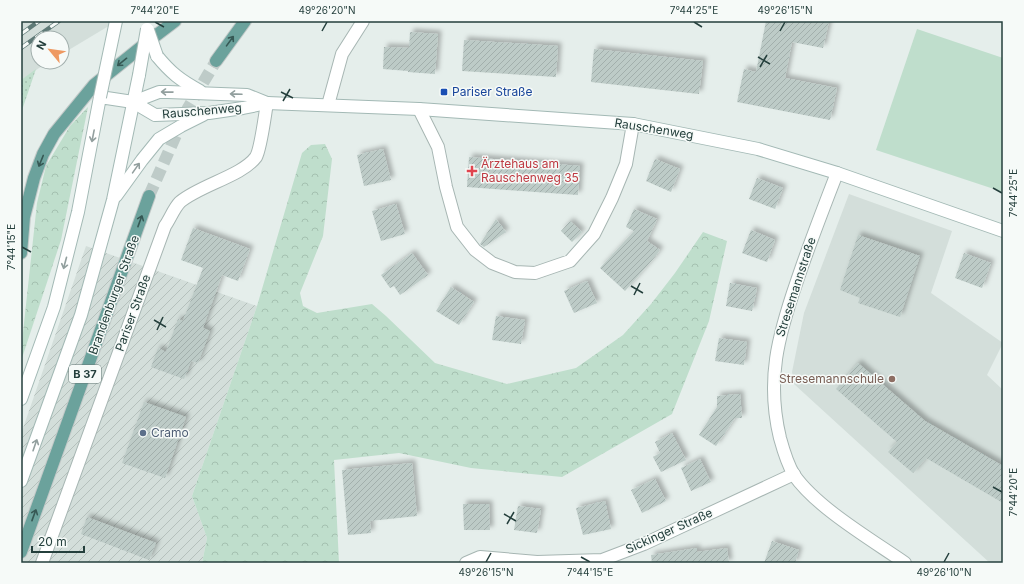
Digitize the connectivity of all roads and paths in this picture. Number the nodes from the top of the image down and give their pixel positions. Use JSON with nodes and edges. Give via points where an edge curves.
{"nodes":[{"id":1,"x":116,"y":21,"type":"edge"},
{"id":2,"x":175,"y":21,"type":"edge"},
{"id":3,"x":245,"y":21,"type":"edge"},
{"id":4,"x":363,"y":21,"type":"edge"},
{"id":5,"x":148,"y":25,"type":"edge"},
{"id":6,"x":216,"y":61,"type":"tunnel mouth"},
{"id":7,"x":203,"y":93,"type":"junction"},
{"id":8,"x":100,"y":97,"type":"junction"},
{"id":9,"x":133,"y":102,"type":"junction"},
{"id":10,"x":267,"y":103,"type":"junction"},
{"id":11,"x":328,"y":105,"type":"junction"},
{"id":12,"x":419,"y":109,"type":"junction"},
{"id":13,"x":209,"y":113,"type":"junction"},
{"id":14,"x":633,"y":124,"type":"junction"},
{"id":15,"x":837,"y":173,"type":"junction"},
{"id":16,"x":149,"y":196,"type":"tunnel mouth"},
{"id":17,"x":113,"y":200,"type":"junction"},
{"id":18,"x":1003,"y":232,"type":"edge"},
{"id":19,"x":21,"y":253,"type":"edge"},
{"id":20,"x":21,"y":399,"type":"edge"},
{"id":21,"x":794,"y":474,"type":"junction"},
{"id":22,"x":21,"y":481,"type":"edge"},
{"id":23,"x":21,"y":552,"type":"edge"},
{"id":24,"x":42,"y":563,"type":"edge"},
{"id":25,"x":466,"y":563,"type":"edge"},
{"id":26,"x":905,"y":563,"type":"edge"}],
"edges":[{"from":1,"to":8,"type":"street","bridge":true},
{"from":2,"to":19,"type":"main road","one_way":true,"via":[[94,85],[54,134],[34,178],[24,217]]},
{"from":6,"to":3,"type":"main road","one_way":true},
{"from":4,"to":11,"type":"street","via":[[342,54]]},
{"from":5,"to":7,"type":"street","bridge":true,"via":[[156,56],[182,81]]},
{"from":5,"to":9,"type":"street","bridge":true},
{"from":7,"to":9,"type":"street","name":"Rauschenweg","one_way":true,"via":[[159,92]]},
{"from":10,"to":7,"type":"street","name":"Rauschenweg","one_way":true,"via":[[247,95]]},
{"from":8,"to":9,"type":"street"},
{"from":8,"to":20,"type":"street","one_way":true,"via":[[78,212],[54,307]]},
{"from":9,"to":13,"type":"street","name":"Rauschenweg","via":[[155,115]]},
{"from":9,"to":17,"type":"street"},
{"from":10,"to":11,"type":"street","name":"Rauschenweg"},
{"from":10,"to":13,"type":"street","name":"Rauschenweg"},
{"from":10,"to":24,"type":"street","name":"Pariser Straße","via":[[256,156],[243,169],[204,187],[179,203],[165,226]]},
{"from":11,"to":12,"type":"street","name":"Rauschenweg"},
{"from":12,"to":14,"type":"street","name":"Rauschenweg"},
{"from":12,"to":14,"type":"street","via":[[438,147],[457,227],[475,250],[492,263],[515,272],[535,273],[570,261],[594,234],[626,164]]},
{"from":17,"to":13,"type":"street","one_way":true,"via":[[159,139]]},
{"from":14,"to":15,"type":"street","name":"Rauschenweg","via":[[758,149]]},
{"from":15,"to":18,"type":"street","name":"Rauschenweg"},
{"from":15,"to":21,"type":"street","name":"Stresemannstraße","via":[[783,322],[774,372],[776,419],[782,446]]},
{"from":23,"to":16,"type":"main road","name":"Brandenburger Straße","number":"B 37","one_way":true},
{"from":22,"to":17,"type":"street","one_way":true,"via":[[81,315]]},
{"from":21,"to":25,"type":"street","name":"Sickinger Straße","via":[[644,544],[602,560],[536,562],[480,557]]},
{"from":21,"to":26,"type":"street","name":"Stresemannstraße","via":[[823,504]]}]}
